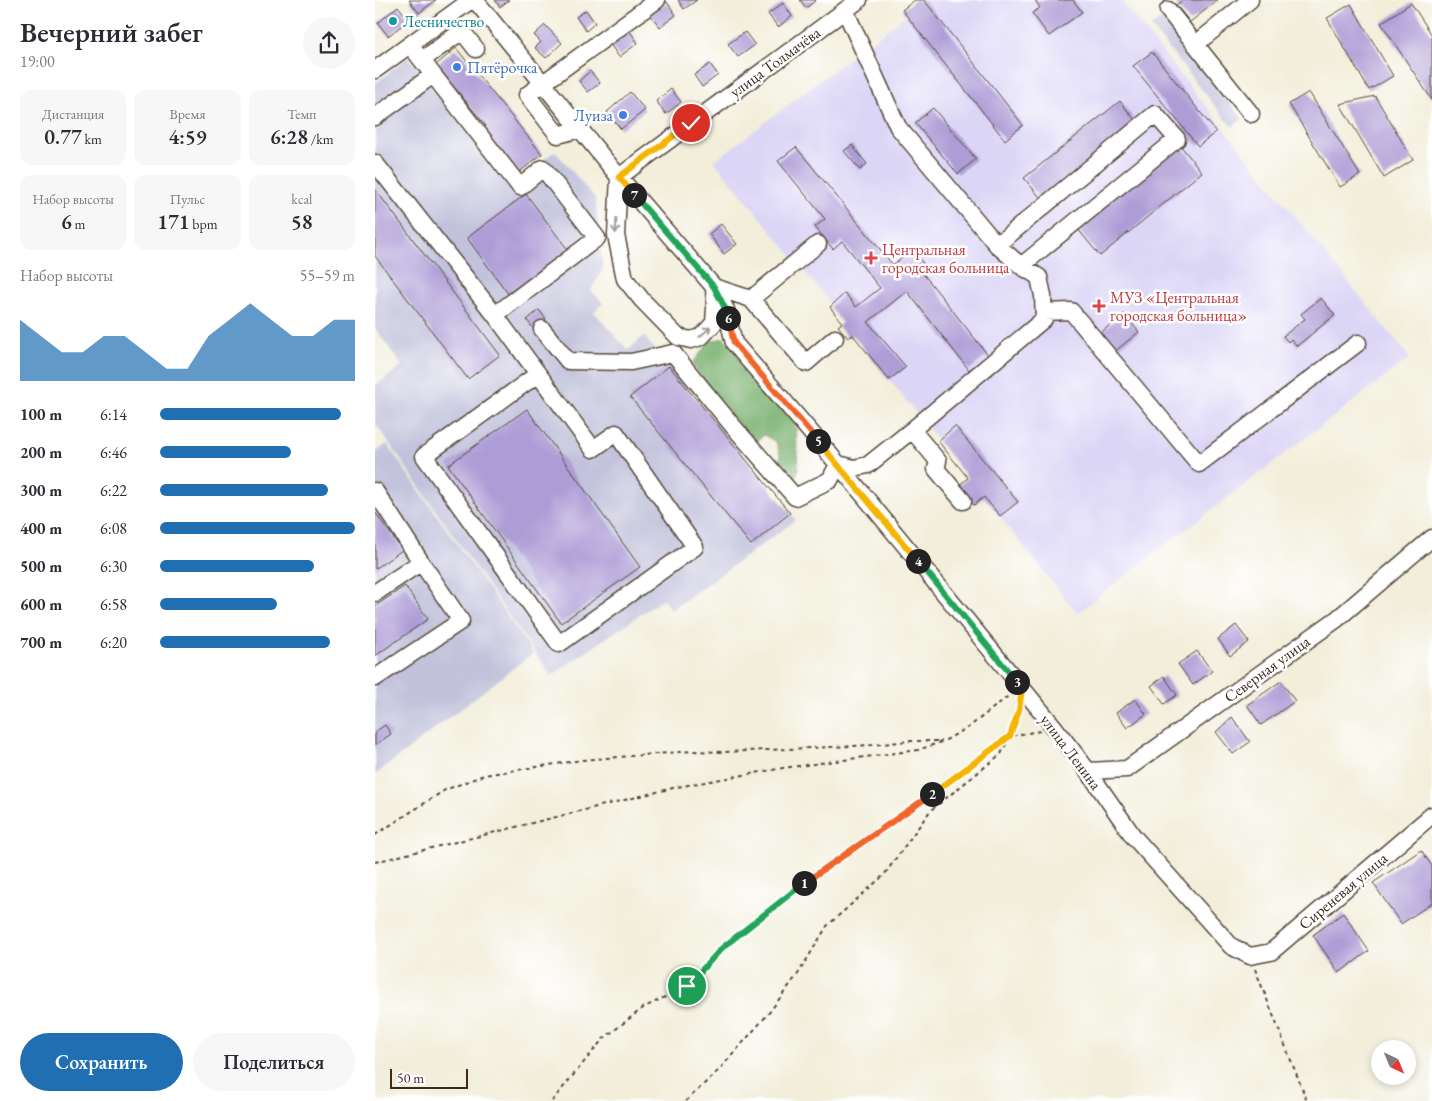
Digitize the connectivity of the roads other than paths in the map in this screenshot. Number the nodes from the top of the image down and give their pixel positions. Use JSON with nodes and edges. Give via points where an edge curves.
{"nodes":[{"id":1,"x":471,"y":0,"type":"edge"},
{"id":2,"x":475,"y":0,"type":"edge"},
{"id":3,"x":657,"y":0,"type":"edge"},
{"id":4,"x":859,"y":0,"type":"edge"},
{"id":5,"x":1250,"y":0,"type":"edge"},
{"id":6,"x":845,"y":10,"type":"junction"},
{"id":7,"x":1168,"y":10,"type":"dead end"},
{"id":8,"x":410,"y":44,"type":"junction"},
{"id":9,"x":1196,"y":44,"type":"junction"},
{"id":10,"x":476,"y":50,"type":"dead end"},
{"id":11,"x":422,"y":60,"type":"junction"},
{"id":12,"x":375,"y":70,"type":"edge"},
{"id":13,"x":433,"y":75,"type":"junction"},
{"id":14,"x":542,"y":82,"type":"junction"},
{"id":15,"x":1251,"y":114,"type":"dead end"},
{"id":16,"x":375,"y":117,"type":"edge"},
{"id":17,"x":375,"y":163,"type":"edge"},
{"id":18,"x":619,"y":177,"type":"junction"},
{"id":19,"x":818,"y":244,"type":"dead end"},
{"id":20,"x":997,"y":245,"type":"junction"},
{"id":21,"x":1021,"y":266,"type":"junction"},
{"id":22,"x":714,"y":287,"type":"junction"},
{"id":23,"x":751,"y":299,"type":"junction"},
{"id":24,"x":1043,"y":312,"type":"junction"},
{"id":25,"x":495,"y":315,"type":"junction"},
{"id":26,"x":542,"y":328,"type":"dead end"},
{"id":27,"x":835,"y":338,"type":"dead end"},
{"id":28,"x":1358,"y":343,"type":"dead end"},
{"id":29,"x":538,"y":374,"type":"junction"},
{"id":30,"x":912,"y":430,"type":"junction"},
{"id":31,"x":838,"y":464,"type":"junction"},
{"id":32,"x":375,"y":491,"type":"edge"},
{"id":33,"x":963,"y":501,"type":"dead end"},
{"id":34,"x":1432,"y":538,"type":"edge"},
{"id":35,"x":421,"y":562,"type":"junction"},
{"id":36,"x":375,"y":593,"type":"edge"},
{"id":37,"x":375,"y":678,"type":"edge"},
{"id":38,"x":1088,"y":772,"type":"junction"},
{"id":39,"x":1432,"y":815,"type":"edge"},
{"id":40,"x":1250,"y":956,"type":"joint"}],
"edges":[{"from":1,"to":8,"type":"street"},
{"from":2,"to":14,"type":"street","name":"улица Ленина"},
{"from":3,"to":14,"type":"street"},
{"from":4,"to":6,"type":"street","name":"улица Толмачёва"},
{"from":5,"to":9,"type":"street"},
{"from":6,"to":18,"type":"street","name":"улица Толмачёва"},
{"from":6,"to":20,"type":"street","via":[[899,127]]},
{"from":7,"to":9,"type":"street"},
{"from":8,"to":11,"type":"street"},
{"from":8,"to":12,"type":"street"},
{"from":9,"to":15,"type":"street"},
{"from":10,"to":11,"type":"street","via":[[462,31]]},
{"from":11,"to":13,"type":"street"},
{"from":13,"to":16,"type":"street"},
{"from":13,"to":25,"type":"street","via":[[520,187],[543,168],[597,238]]},
{"from":14,"to":18,"type":"street","name":"улица Ленина"},
{"from":17,"to":25,"type":"street"},
{"from":18,"to":22,"type":"street","name":"улица Ленина"},
{"from":18,"to":22,"type":"street","one_way":true,"via":[[615,234],[625,279],[642,300],[678,337],[691,340],[701,337],[714,324]]},
{"from":19,"to":23,"type":"street"},
{"from":20,"to":21,"type":"street"},
{"from":20,"to":21,"type":"street","via":[[1155,114],[1177,140]]},
{"from":21,"to":24,"type":"street","via":[[1039,278]]},
{"from":22,"to":23,"type":"street"},
{"from":22,"to":31,"type":"street","name":"улица Ленина","via":[[726,310],[734,343]]},
{"from":23,"to":27,"type":"street","via":[[806,363]]},
{"from":24,"to":28,"type":"street","via":[[1071,311],[1199,464]]},
{"from":24,"to":30,"type":"street","via":[[1044,319]]},
{"from":25,"to":29,"type":"street"},
{"from":26,"to":31,"type":"street","via":[[568,361],[631,362],[673,353],[795,497],[831,480]]},
{"from":29,"to":29,"type":"street","via":[[593,448],[616,432],[695,547],[559,644],[424,456]]},
{"from":30,"to":31,"type":"street","via":[[868,465],[854,468]]},
{"from":30,"to":33,"type":"street","via":[[938,461],[936,469]]},
{"from":31,"to":38,"type":"street","name":"улица Ленина"},
{"from":32,"to":35,"type":"street"},
{"from":34,"to":38,"type":"street","name":"Северная улица","via":[[1337,618],[1127,769]]},
{"from":35,"to":36,"type":"street"},
{"from":35,"to":37,"type":"street","via":[[461,621]]},
{"from":38,"to":40,"type":"street","name":"улица Ленина","via":[[1133,836],[1231,946]]},
{"from":39,"to":40,"type":"street","name":"Сиреневая улица","via":[[1271,952]]}]}
